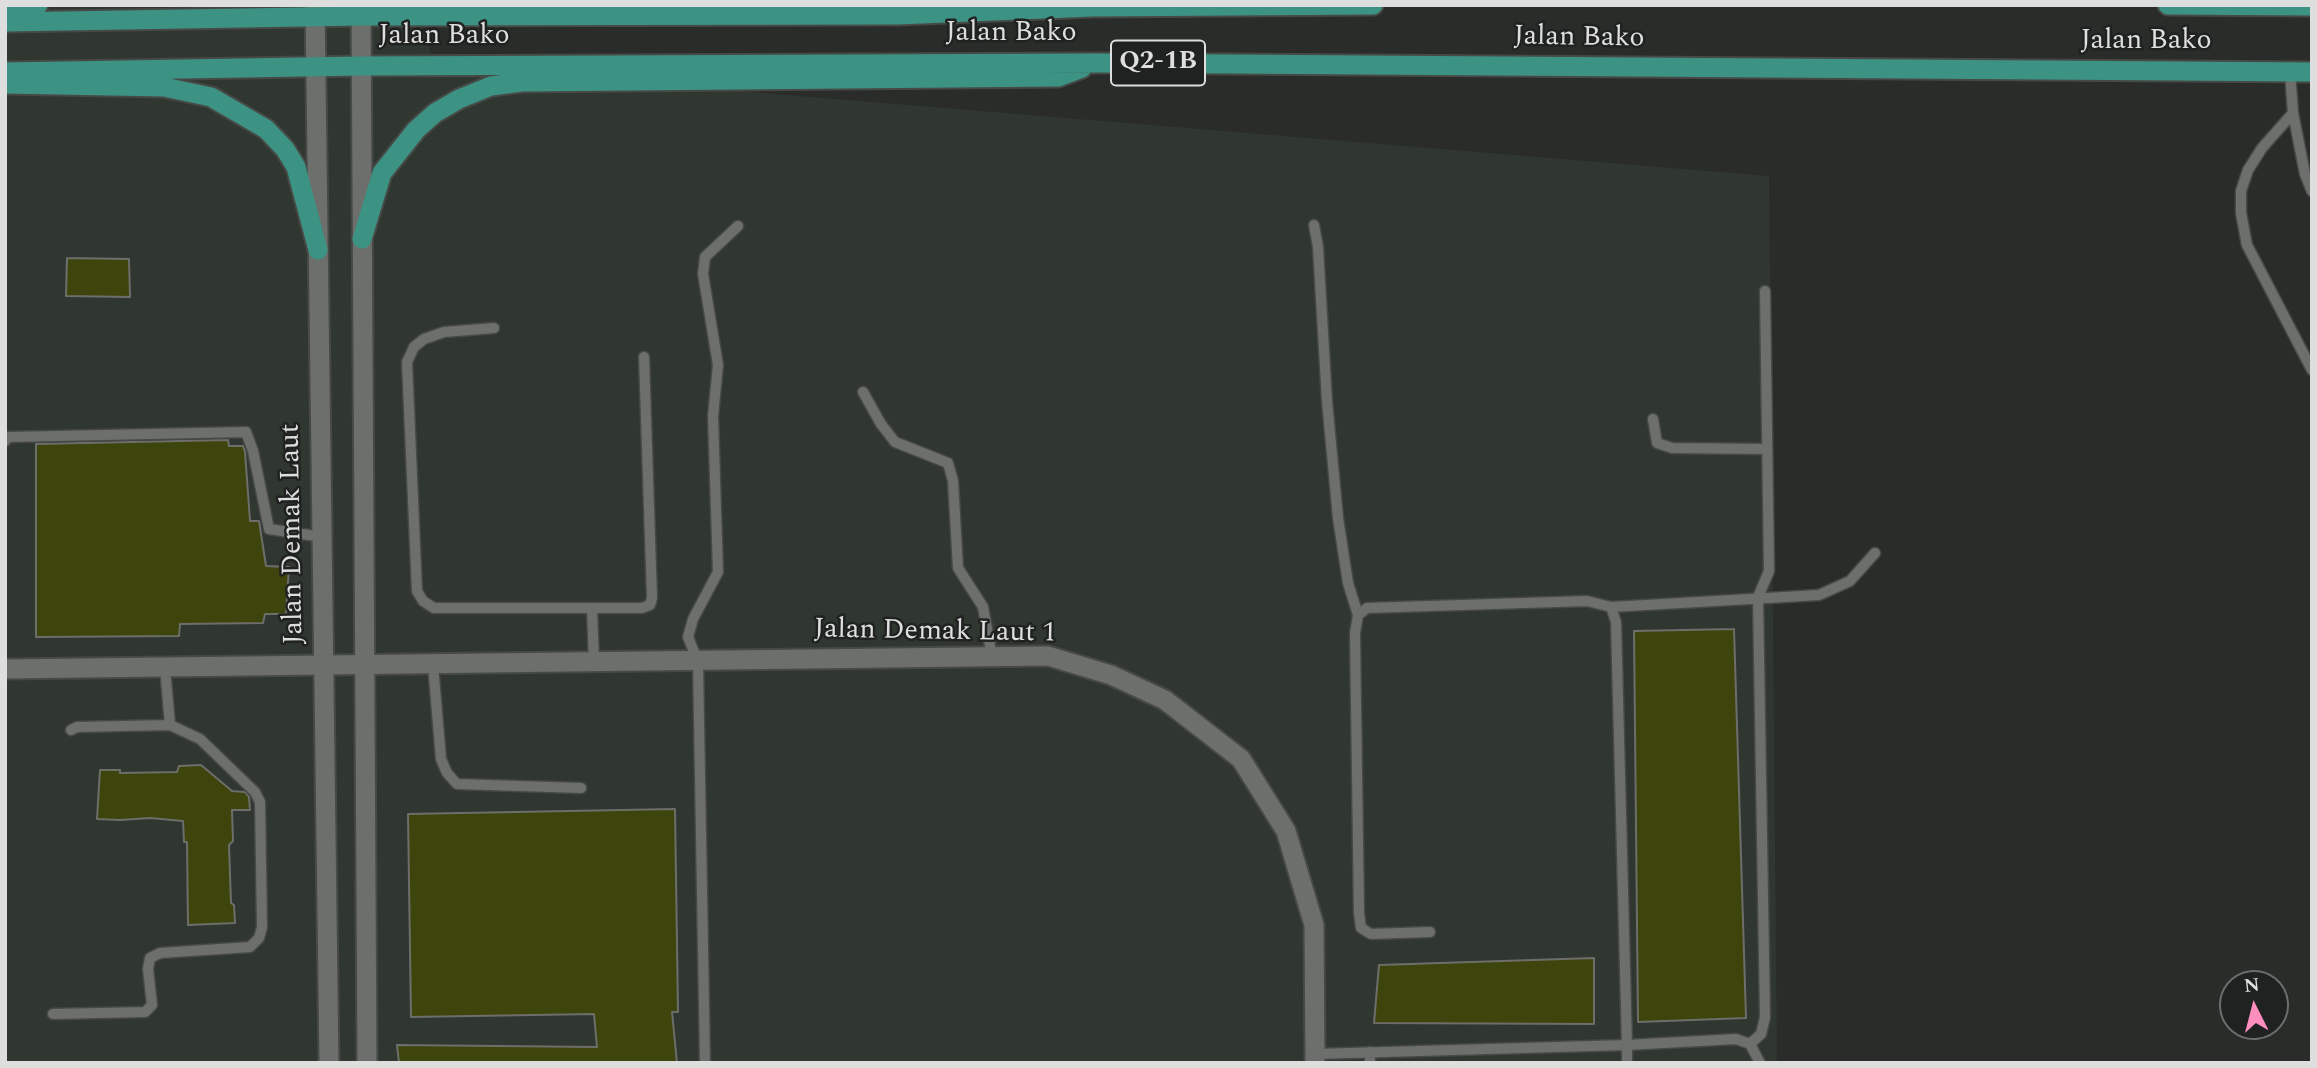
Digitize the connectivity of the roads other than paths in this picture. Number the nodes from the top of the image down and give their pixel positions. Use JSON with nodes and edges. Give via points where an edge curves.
{"nodes":[{"id":1,"x":38,"y":5,"type":"edge"},
{"id":2,"x":1373,"y":5,"type":"edge"},
{"id":3,"x":2168,"y":5,"type":"edge"},
{"id":4,"x":5,"y":6,"type":"edge"},
{"id":5,"x":1090,"y":6,"type":"edge"},
{"id":6,"x":2312,"y":6,"type":"edge"},
{"id":7,"x":361,"y":10,"type":"edge"},
{"id":8,"x":315,"y":11,"type":"edge"},
{"id":9,"x":5,"y":22,"type":"edge"},
{"id":10,"x":1096,"y":62,"type":"junction"},
{"id":11,"x":361,"y":66,"type":"junction"},
{"id":12,"x":315,"y":67,"type":"junction"},
{"id":13,"x":5,"y":72,"type":"edge"},
{"id":14,"x":2290,"y":72,"type":"junction"},
{"id":15,"x":2312,"y":72,"type":"edge"},
{"id":16,"x":5,"y":85,"type":"edge"},
{"id":17,"x":2293,"y":113,"type":"junction"},
{"id":18,"x":2312,"y":191,"type":"edge"},
{"id":19,"x":1314,"y":225,"type":"dead end"},
{"id":20,"x":738,"y":226,"type":"dead end"},
{"id":21,"x":362,"y":239,"type":"junction"},
{"id":22,"x":318,"y":250,"type":"junction"},
{"id":23,"x":1765,"y":291,"type":"dead end"},
{"id":24,"x":494,"y":328,"type":"dead end"},
{"id":25,"x":644,"y":357,"type":"dead end"},
{"id":26,"x":2312,"y":370,"type":"edge"},
{"id":27,"x":863,"y":392,"type":"dead end"},
{"id":28,"x":1653,"y":419,"type":"dead end"},
{"id":29,"x":5,"y":441,"type":"edge"},
{"id":30,"x":1766,"y":449,"type":"junction"},
{"id":31,"x":322,"y":537,"type":"junction"},
{"id":32,"x":1875,"y":553,"type":"dead end"},
{"id":33,"x":1758,"y":597,"type":"junction"},
{"id":34,"x":1612,"y":607,"type":"junction"},
{"id":35,"x":592,"y":608,"type":"junction"},
{"id":36,"x":1358,"y":615,"type":"junction"},
{"id":37,"x":992,"y":657,"type":"junction"},
{"id":38,"x":698,"y":662,"type":"junction"},
{"id":39,"x":594,"y":663,"type":"junction"},
{"id":40,"x":433,"y":665,"type":"junction"},
{"id":41,"x":324,"y":666,"type":"junction"},
{"id":42,"x":365,"y":666,"type":"junction"},
{"id":43,"x":165,"y":668,"type":"junction"},
{"id":44,"x":5,"y":669,"type":"edge"},
{"id":45,"x":170,"y":725,"type":"junction"},
{"id":46,"x":71,"y":730,"type":"dead end"},
{"id":47,"x":581,"y":788,"type":"dead end"},
{"id":48,"x":1430,"y":932,"type":"dead end"},
{"id":49,"x":53,"y":1014,"type":"dead end"},
{"id":50,"x":1750,"y":1044,"type":"junction"},
{"id":51,"x":1627,"y":1045,"type":"junction"},
{"id":52,"x":1370,"y":1057,"type":"edge"},
{"id":53,"x":1315,"y":1058,"type":"edge"},
{"id":54,"x":329,"y":1063,"type":"edge"},
{"id":55,"x":367,"y":1063,"type":"edge"},
{"id":56,"x":705,"y":1063,"type":"edge"},
{"id":57,"x":1628,"y":1063,"type":"edge"},
{"id":58,"x":1760,"y":1063,"type":"edge"}],
"edges":[{"from":1,"to":4,"type":"main road"},
{"from":2,"to":5,"type":"main road","name":"Jalan Bako"},
{"from":3,"to":6,"type":"main road","name":"Jalan Bako"},
{"from":5,"to":7,"type":"main road","name":"Jalan Bako","via":[[897,15]]},
{"from":7,"to":8,"type":"main road","name":"Jalan Bako"},
{"from":7,"to":11,"type":"main road"},
{"from":8,"to":9,"type":"main road","name":"Jalan Bako"},
{"from":8,"to":12,"type":"main road","name":"Jalan Demak Laut"},
{"from":10,"to":11,"type":"main road","name":"Jalan Bako","number":"Q2-1B"},
{"from":10,"to":14,"type":"main road","name":"Jalan Bako","number":"Q2-1B"},
{"from":10,"to":21,"type":"main road","via":[[1058,76],[491,86],[435,113],[416,130],[382,173]]},
{"from":11,"to":12,"type":"main road","name":"Jalan Bako","number":"Q2-1B"},
{"from":11,"to":21,"type":"main road"},
{"from":12,"to":13,"type":"main road","name":"Jalan Bako","number":"Q2-1B"},
{"from":12,"to":22,"type":"main road","name":"Jalan Demak Laut"},
{"from":14,"to":15,"type":"main road","name":"Jalan Bako","number":"Q2-1B"},
{"from":14,"to":17,"type":"lane"},
{"from":16,"to":22,"type":"main road","via":[[164,87],[211,97],[266,129],[285,149],[296,167]]},
{"from":17,"to":18,"type":"lane"},
{"from":17,"to":26,"type":"lane","via":[[2248,170],[2241,191],[2241,213],[2247,245]]},
{"from":19,"to":36,"type":"lane","via":[[1338,518]]},
{"from":20,"to":38,"type":"lane","via":[[705,257],[703,274],[718,365],[713,416],[718,572],[688,637]]},
{"from":21,"to":42,"type":"main road"},
{"from":22,"to":31,"type":"main road","name":"Jalan Demak Laut"},
{"from":23,"to":30,"type":"lane"},
{"from":24,"to":35,"type":"lane","via":[[444,332],[424,339],[407,362],[417,591],[434,608]]},
{"from":25,"to":35,"type":"lane","via":[[652,598],[650,605],[642,608]]},
{"from":27,"to":37,"type":"lane","via":[[895,442],[948,463],[958,568],[983,607]]},
{"from":28,"to":30,"type":"lane","via":[[1657,443],[1672,448]]},
{"from":29,"to":31,"type":"lane","via":[[8,437],[246,432],[269,529]]},
{"from":30,"to":33,"type":"lane","via":[[1769,571]]},
{"from":31,"to":41,"type":"main road","name":"Jalan Demak Laut"},
{"from":32,"to":33,"type":"lane","via":[[1850,581],[1819,595]]},
{"from":33,"to":34,"type":"lane"},
{"from":33,"to":50,"type":"lane","via":[[1765,1017],[1761,1034]]},
{"from":34,"to":36,"type":"lane","via":[[1587,601],[1367,608]]},
{"from":34,"to":51,"type":"lane"},
{"from":35,"to":39,"type":"lane"},
{"from":36,"to":48,"type":"lane","via":[[1361,928],[1371,934]]},
{"from":37,"to":38,"type":"main road","name":"Jalan Demak Laut 1"},
{"from":37,"to":53,"type":"main road","name":"Jalan Demak Laut 1","via":[[1048,656],[1111,675],[1166,700],[1241,759],[1286,831],[1314,926]]},
{"from":38,"to":39,"type":"main road","name":"Jalan Demak Laut 1"},
{"from":38,"to":56,"type":"lane"},
{"from":39,"to":40,"type":"main road","name":"Jalan Demak Laut 1"},
{"from":40,"to":42,"type":"main road","name":"Jalan Demak Laut 1"},
{"from":40,"to":47,"type":"lane","via":[[440,759],[457,784]]},
{"from":41,"to":42,"type":"main road","name":"Jalan Demak Laut 1"},
{"from":41,"to":43,"type":"main road","name":"Jalan Demak Laut 1"},
{"from":41,"to":54,"type":"main road","name":"Jalan Demak Laut"},
{"from":42,"to":55,"type":"main road"},
{"from":43,"to":44,"type":"main road","name":"Jalan Demak Laut 1"},
{"from":43,"to":45,"type":"lane"},
{"from":45,"to":46,"type":"lane"},
{"from":45,"to":49,"type":"lane","via":[[200,739],[260,802],[259,938],[250,947],[160,953],[150,958],[152,1005],[145,1012]]},
{"from":50,"to":51,"type":"lane","via":[[1736,1039]]},
{"from":50,"to":58,"type":"lane"},
{"from":51,"to":52,"type":"lane"},
{"from":51,"to":57,"type":"lane"},
{"from":52,"to":53,"type":"lane"}]}
